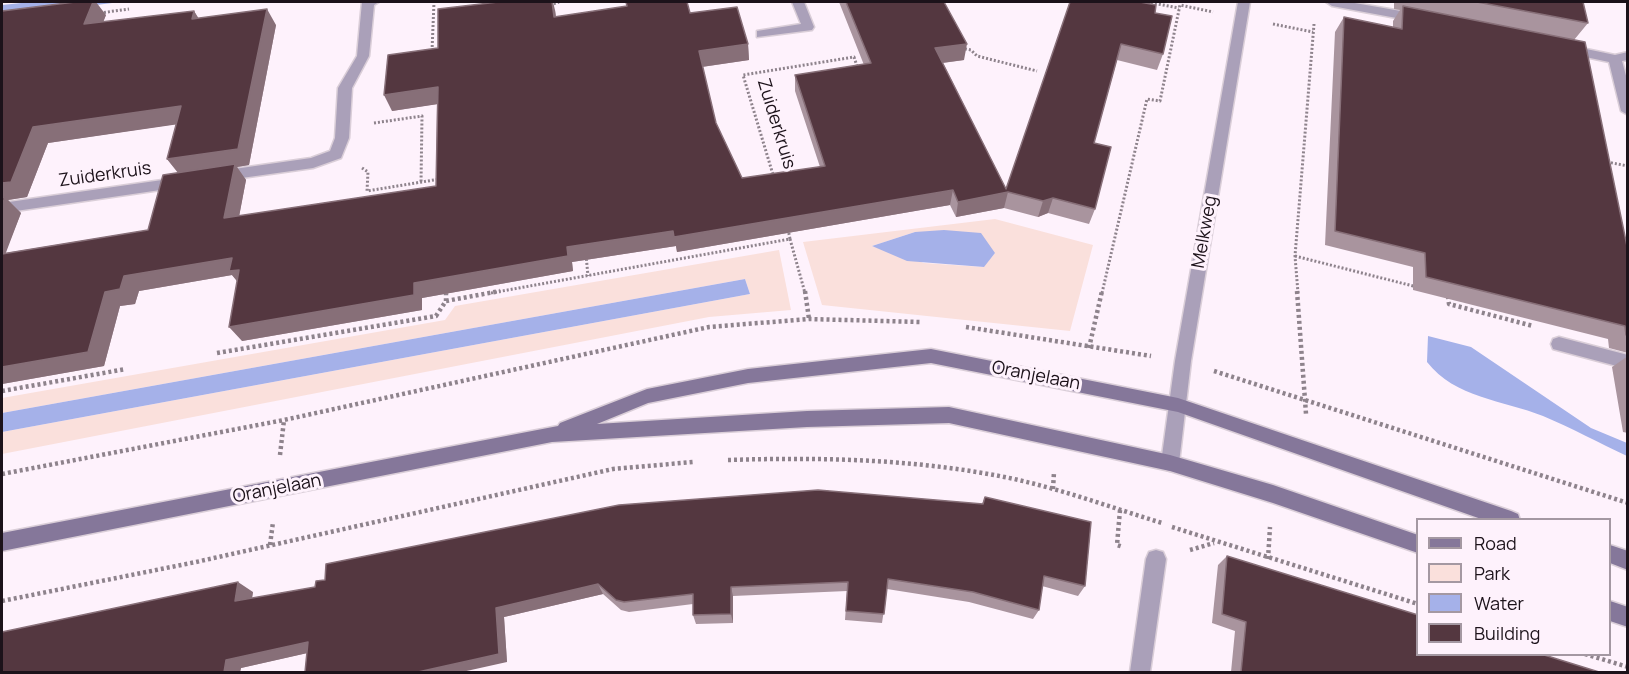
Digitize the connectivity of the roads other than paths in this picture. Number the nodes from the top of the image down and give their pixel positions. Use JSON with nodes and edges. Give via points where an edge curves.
{"nodes":[{"id":1,"x":373,"y":2,"type":"edge"},
{"id":2,"x":798,"y":2,"type":"edge"},
{"id":3,"x":1244,"y":2,"type":"edge"},
{"id":4,"x":1332,"y":2,"type":"edge"},
{"id":5,"x":1371,"y":5,"type":"edge"},
{"id":6,"x":1434,"y":21,"type":"edge"},
{"id":7,"x":761,"y":34,"type":"dead end"},
{"id":8,"x":1559,"y":47,"type":"edge"},
{"id":9,"x":1621,"y":57,"type":"edge"},
{"id":10,"x":1628,"y":111,"type":"edge"},
{"id":11,"x":2,"y":208,"type":"edge"},
{"id":12,"x":1559,"y":344,"type":"road end"},
{"id":13,"x":1628,"y":362,"type":"edge"},
{"id":14,"x":1178,"y":405,"type":"junction"},
{"id":15,"x":552,"y":434,"type":"junction"},
{"id":16,"x":1170,"y":463,"type":"junction"},
{"id":17,"x":1508,"y":518,"type":"edge"},
{"id":18,"x":2,"y":542,"type":"edge"},
{"id":19,"x":1416,"y":543,"type":"edge"},
{"id":20,"x":1611,"y":554,"type":"edge"},
{"id":21,"x":1156,"y":560,"type":"dead end"},
{"id":22,"x":1628,"y":561,"type":"edge"},
{"id":23,"x":1611,"y":611,"type":"edge"},
{"id":24,"x":1628,"y":617,"type":"edge"},
{"id":25,"x":1140,"y":672,"type":"edge"}],
"edges":[{"from":1,"to":11,"type":"street","name":"Zuiderkruis","via":[[368,2],[363,56],[345,88],[344,127],[336,154],[313,163]]},
{"from":2,"to":7,"type":"street","via":[[808,27]]},
{"from":3,"to":14,"type":"street","name":"Melkweg"},
{"from":4,"to":5,"type":"street"},
{"from":5,"to":6,"type":"street"},
{"from":8,"to":9,"type":"street"},
{"from":9,"to":10,"type":"street"},
{"from":12,"to":13,"type":"street"},
{"from":14,"to":15,"type":"main road","name":"Oranjelaan","via":[[931,356],[748,376],[646,396]]},
{"from":14,"to":16,"type":"street","name":"Melkweg"},
{"from":14,"to":17,"type":"main road","name":"Oranjelaan"},
{"from":15,"to":16,"type":"main road","name":"Oranjelaan","via":[[949,415]]},
{"from":15,"to":18,"type":"main road","name":"Oranjelaan"},
{"from":16,"to":19,"type":"main road","name":"Oranjelaan"},
{"from":20,"to":22,"type":"main road"},
{"from":21,"to":25,"type":"street"},
{"from":23,"to":24,"type":"main road"}]}
